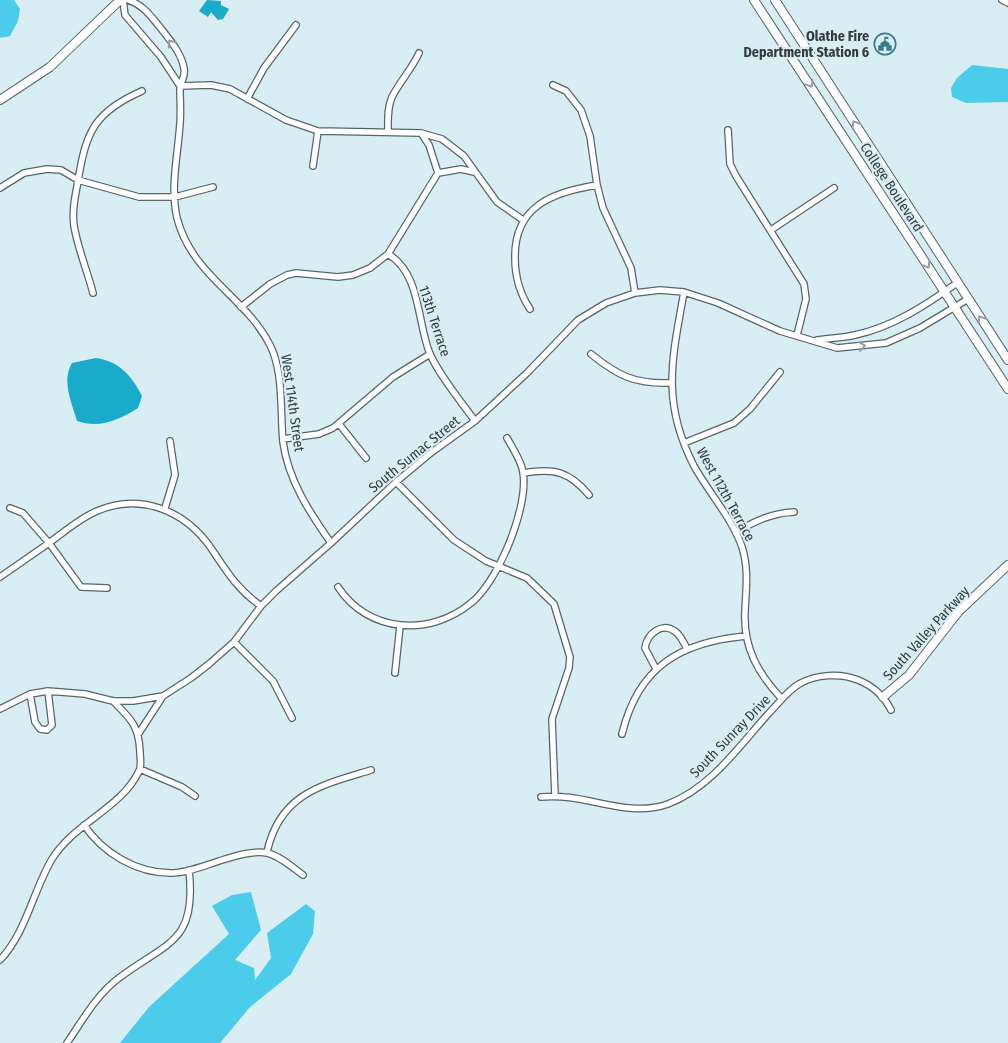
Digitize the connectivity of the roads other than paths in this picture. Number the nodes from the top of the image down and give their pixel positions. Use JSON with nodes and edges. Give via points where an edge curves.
{"nodes":[{"id":1,"x":122,"y":0,"type":"edge"},
{"id":2,"x":128,"y":0,"type":"edge"},
{"id":3,"x":755,"y":0,"type":"edge"},
{"id":4,"x":775,"y":0,"type":"edge"},
{"id":5,"x":1002,"y":0,"type":"edge"},
{"id":6,"x":1008,"y":3,"type":"edge"},
{"id":7,"x":296,"y":25,"type":"dead end"},
{"id":8,"x":419,"y":53,"type":"dead end"},
{"id":9,"x":553,"y":85,"type":"dead end"},
{"id":10,"x":180,"y":86,"type":"junction"},
{"id":11,"x":142,"y":91,"type":"dead end"},
{"id":12,"x":247,"y":99,"type":"junction"},
{"id":13,"x":0,"y":100,"type":"edge"},
{"id":14,"x":728,"y":130,"type":"dead end"},
{"id":15,"x":318,"y":131,"type":"junction"},
{"id":16,"x":388,"y":132,"type":"junction"},
{"id":17,"x":421,"y":133,"type":"junction"},
{"id":18,"x":313,"y":166,"type":"dead end"},
{"id":19,"x":474,"y":172,"type":"junction"},
{"id":20,"x":438,"y":173,"type":"junction"},
{"id":21,"x":78,"y":180,"type":"junction"},
{"id":22,"x":597,"y":185,"type":"junction"},
{"id":23,"x":0,"y":188,"type":"edge"},
{"id":24,"x":213,"y":188,"type":"dead end"},
{"id":25,"x":834,"y":188,"type":"dead end"},
{"id":26,"x":175,"y":197,"type":"junction"},
{"id":27,"x":523,"y":220,"type":"junction"},
{"id":28,"x":771,"y":230,"type":"junction"},
{"id":29,"x":388,"y":254,"type":"junction"},
{"id":30,"x":957,"y":283,"type":"junction"},
{"id":31,"x":92,"y":292,"type":"dead end"},
{"id":32,"x":684,"y":292,"type":"junction"},
{"id":33,"x":944,"y":292,"type":"junction"},
{"id":34,"x":635,"y":293,"type":"junction"},
{"id":35,"x":968,"y":299,"type":"junction"},
{"id":36,"x":241,"y":307,"type":"junction"},
{"id":37,"x":954,"y":308,"type":"junction"},
{"id":38,"x":530,"y":309,"type":"dead end"},
{"id":39,"x":797,"y":336,"type":"junction"},
{"id":40,"x":815,"y":340,"type":"junction"},
{"id":41,"x":430,"y":354,"type":"junction"},
{"id":42,"x":591,"y":354,"type":"dead end"},
{"id":43,"x":1008,"y":360,"type":"edge"},
{"id":44,"x":780,"y":372,"type":"dead end"},
{"id":45,"x":670,"y":383,"type":"junction"},
{"id":46,"x":1008,"y":389,"type":"edge"},
{"id":47,"x":476,"y":421,"type":"junction"},
{"id":48,"x":339,"y":424,"type":"junction"},
{"id":49,"x":507,"y":438,"type":"dead end"},
{"id":50,"x":283,"y":439,"type":"junction"},
{"id":51,"x":170,"y":441,"type":"dead end"},
{"id":52,"x":684,"y":443,"type":"junction"},
{"id":53,"x":366,"y":458,"type":"dead end"},
{"id":54,"x":523,"y":473,"type":"junction"},
{"id":55,"x":396,"y":482,"type":"junction"},
{"id":56,"x":589,"y":495,"type":"dead end"},
{"id":57,"x":10,"y":508,"type":"dead end"},
{"id":58,"x":165,"y":508,"type":"junction"},
{"id":59,"x":794,"y":512,"type":"dead end"},
{"id":60,"x":736,"y":532,"type":"junction"},
{"id":61,"x":49,"y":543,"type":"junction"},
{"id":62,"x":331,"y":543,"type":"junction"},
{"id":63,"x":1008,"y":565,"type":"edge"},
{"id":64,"x":498,"y":566,"type":"junction"},
{"id":65,"x":0,"y":577,"type":"edge"},
{"id":66,"x":338,"y":587,"type":"dead end"},
{"id":67,"x":107,"y":588,"type":"dead end"},
{"id":68,"x":261,"y":606,"type":"junction"},
{"id":69,"x":400,"y":626,"type":"junction"},
{"id":70,"x":746,"y":636,"type":"junction"},
{"id":71,"x":234,"y":642,"type":"junction"},
{"id":72,"x":687,"y":649,"type":"junction"},
{"id":73,"x":656,"y":669,"type":"junction"},
{"id":74,"x":394,"y":673,"type":"dead end"},
{"id":75,"x":48,"y":691,"type":"junction"},
{"id":76,"x":30,"y":694,"type":"junction"},
{"id":77,"x":163,"y":696,"type":"junction"},
{"id":78,"x":883,"y":697,"type":"junction"},
{"id":79,"x":782,"y":699,"type":"junction"},
{"id":80,"x":113,"y":701,"type":"junction"},
{"id":81,"x":0,"y":710,"type":"edge"},
{"id":82,"x":891,"y":710,"type":"dead end"},
{"id":83,"x":292,"y":718,"type":"dead end"},
{"id":84,"x":139,"y":733,"type":"junction"},
{"id":85,"x":622,"y":734,"type":"dead end"},
{"id":86,"x":140,"y":769,"type":"junction"},
{"id":87,"x":371,"y":770,"type":"dead end"},
{"id":88,"x":195,"y":796,"type":"dead end"},
{"id":89,"x":555,"y":796,"type":"junction"},
{"id":90,"x":541,"y":797,"type":"dead end"},
{"id":91,"x":84,"y":825,"type":"junction"},
{"id":92,"x":267,"y":852,"type":"junction"},
{"id":93,"x":189,"y":870,"type":"junction"},
{"id":94,"x":302,"y":875,"type":"dead end"},
{"id":95,"x":0,"y":960,"type":"edge"},
{"id":96,"x":67,"y":1043,"type":"edge"}],
"edges":[{"from":1,"to":10,"type":"street","via":[[125,15]]},
{"from":1,"to":13,"type":"street","via":[[50,67]]},
{"from":10,"to":2,"type":"street","name":"West 114th Street","one_way":true,"via":[[185,77],[184,67],[174,46],[140,4]]},
{"from":3,"to":33,"type":"street","name":"College Boulevard","one_way":true},
{"from":30,"to":4,"type":"street","name":"College Boulevard","one_way":true},
{"from":5,"to":6,"type":"street"},
{"from":7,"to":12,"type":"street","via":[[264,68]]},
{"from":8,"to":16,"type":"street","via":[[392,97]]},
{"from":9,"to":22,"type":"street","via":[[566,91],[581,110],[590,136]]},
{"from":10,"to":12,"type":"street","via":[[217,86]]},
{"from":10,"to":26,"type":"street","name":"West 114th Street"},
{"from":11,"to":21,"type":"street","via":[[114,105],[101,117],[85,144]]},
{"from":12,"to":15,"type":"street","via":[[286,120]]},
{"from":14,"to":28,"type":"street","via":[[730,164]]},
{"from":15,"to":16,"type":"street"},
{"from":15,"to":18,"type":"street"},
{"from":16,"to":17,"type":"street"},
{"from":17,"to":19,"type":"street","via":[[454,146]]},
{"from":17,"to":20,"type":"street","via":[[429,145]]},
{"from":19,"to":20,"type":"street","via":[[461,169]]},
{"from":19,"to":27,"type":"street","via":[[497,202]]},
{"from":20,"to":29,"type":"street"},
{"from":21,"to":23,"type":"street","via":[[61,170],[47,169],[24,173]]},
{"from":21,"to":26,"type":"street","via":[[131,196]]},
{"from":21,"to":31,"type":"street","via":[[73,206],[74,225]]},
{"from":22,"to":27,"type":"street","via":[[559,193],[544,201]]},
{"from":22,"to":34,"type":"street","via":[[610,226],[631,268]]},
{"from":24,"to":26,"type":"street"},
{"from":25,"to":28,"type":"street"},
{"from":26,"to":36,"type":"street","name":"West 114th Street","via":[[177,218],[192,252],[216,284]]},
{"from":27,"to":38,"type":"street","via":[[516,243],[515,271],[522,297]]},
{"from":28,"to":39,"type":"street","via":[[804,284],[806,299]]},
{"from":29,"to":36,"type":"street","via":[[370,268],[353,275],[287,275]]},
{"from":29,"to":41,"type":"street","name":"113th Terrace","via":[[402,266],[410,282]]},
{"from":30,"to":33,"type":"street","name":"South Sumac Street"},
{"from":30,"to":35,"type":"street","name":"College Boulevard"},
{"from":32,"to":34,"type":"street","name":"South Sumac Street"},
{"from":32,"to":39,"type":"street","name":"South Sumac Street"},
{"from":32,"to":45,"type":"street","name":"West 112th Terrace"},
{"from":33,"to":37,"type":"street","name":"College Boulevard"},
{"from":33,"to":40,"type":"street","name":"South Sumac Street","via":[[902,318],[878,328],[854,336]]},
{"from":34,"to":47,"type":"street","name":"South Sumac Street","via":[[606,303],[578,320]]},
{"from":35,"to":37,"type":"street","name":"South Sumac Street"},
{"from":43,"to":35,"type":"street","name":"College Boulevard","one_way":true},
{"from":36,"to":50,"type":"street","name":"West 114th Street","via":[[270,344],[276,360]]},
{"from":40,"to":37,"type":"street","name":"South Sumac Street","one_way":true,"via":[[837,348],[886,342],[920,328]]},
{"from":37,"to":46,"type":"street","name":"College Boulevard"},
{"from":39,"to":40,"type":"street","name":"South Sumac Street"},
{"from":41,"to":47,"type":"street","name":"113th Terrace"},
{"from":41,"to":48,"type":"street","via":[[393,377]]},
{"from":42,"to":45,"type":"street","via":[[644,384]]},
{"from":44,"to":52,"type":"street","via":[[750,409],[734,423]]},
{"from":45,"to":52,"type":"street","name":"West 112th Terrace"},
{"from":47,"to":55,"type":"street","name":"South Sumac Street"},
{"from":48,"to":50,"type":"street","via":[[319,434]]},
{"from":48,"to":53,"type":"street"},
{"from":49,"to":54,"type":"street"},
{"from":50,"to":62,"type":"street","name":"West 114th Street","via":[[303,502]]},
{"from":51,"to":58,"type":"street","via":[[175,475]]},
{"from":52,"to":60,"type":"street","name":"West 112th Terrace","via":[[694,466]]},
{"from":54,"to":56,"type":"street","via":[[551,471],[566,474]]},
{"from":54,"to":64,"type":"street","via":[[521,512]]},
{"from":55,"to":62,"type":"street","name":"South Sumac Street"},
{"from":55,"to":64,"type":"street","via":[[454,540],[472,554]]},
{"from":57,"to":61,"type":"street","via":[[23,513]]},
{"from":58,"to":61,"type":"street","via":[[128,504],[111,506],[96,511]]},
{"from":58,"to":68,"type":"street","via":[[184,519],[201,535],[234,584]]},
{"from":59,"to":60,"type":"street","via":[[764,517]]},
{"from":60,"to":70,"type":"street","name":"West 112th Terrace","via":[[748,579]]},
{"from":61,"to":65,"type":"street"},
{"from":61,"to":67,"type":"street","via":[[81,587]]},
{"from":62,"to":68,"type":"street","name":"South Sumac Street"},
{"from":63,"to":78,"type":"street","name":"South Valley Parkway","via":[[959,611],[915,668]]},
{"from":64,"to":69,"type":"street","via":[[472,603],[453,616],[423,625]]},
{"from":64,"to":89,"type":"street","via":[[527,578],[544,592],[554,604],[568,644],[569,668],[552,719]]},
{"from":66,"to":69,"type":"street","via":[[348,602],[368,616]]},
{"from":68,"to":71,"type":"street","name":"South Sumac Street"},
{"from":69,"to":74,"type":"street"},
{"from":70,"to":72,"type":"street","via":[[715,640]]},
{"from":70,"to":79,"type":"street","name":"West 112th Terrace","via":[[763,677]]},
{"from":71,"to":77,"type":"street","name":"South Sumac Street"},
{"from":71,"to":83,"type":"street","via":[[273,680]]},
{"from":72,"to":73,"type":"street"},
{"from":72,"to":73,"type":"street","via":[[677,632],[670,628],[656,630],[650,635],[645,648]]},
{"from":73,"to":85,"type":"street","via":[[635,697]]},
{"from":75,"to":76,"type":"street","name":"South Sumac Street"},
{"from":75,"to":76,"type":"street","via":[[52,725],[47,730],[40,730],[36,722]]},
{"from":75,"to":80,"type":"street","name":"South Sumac Street","via":[[85,694]]},
{"from":76,"to":81,"type":"street","name":"South Sumac Street"},
{"from":77,"to":80,"type":"street","name":"South Sumac Street"},
{"from":77,"to":84,"type":"street"},
{"from":78,"to":79,"type":"street","name":"South Sunray Drive","via":[[863,682],[838,675],[809,679]]},
{"from":78,"to":82,"type":"street","name":"South Sunray Drive"},
{"from":79,"to":89,"type":"street","name":"South Sunray Drive","via":[[708,780],[678,800],[650,809],[630,809],[576,797]]},
{"from":80,"to":84,"type":"street"},
{"from":84,"to":86,"type":"street"},
{"from":86,"to":88,"type":"street"},
{"from":86,"to":91,"type":"street","via":[[118,799]]},
{"from":87,"to":92,"type":"street","via":[[314,788],[297,800],[272,834]]},
{"from":89,"to":90,"type":"street","name":"South Sunray Drive"},
{"from":91,"to":93,"type":"street","via":[[101,845],[135,867],[172,873]]},
{"from":91,"to":95,"type":"street","via":[[52,859],[17,935]]},
{"from":92,"to":93,"type":"street","via":[[238,856]]},
{"from":92,"to":94,"type":"street"},
{"from":93,"to":96,"type":"street","via":[[190,910],[181,932],[165,948],[118,978]]}]}
